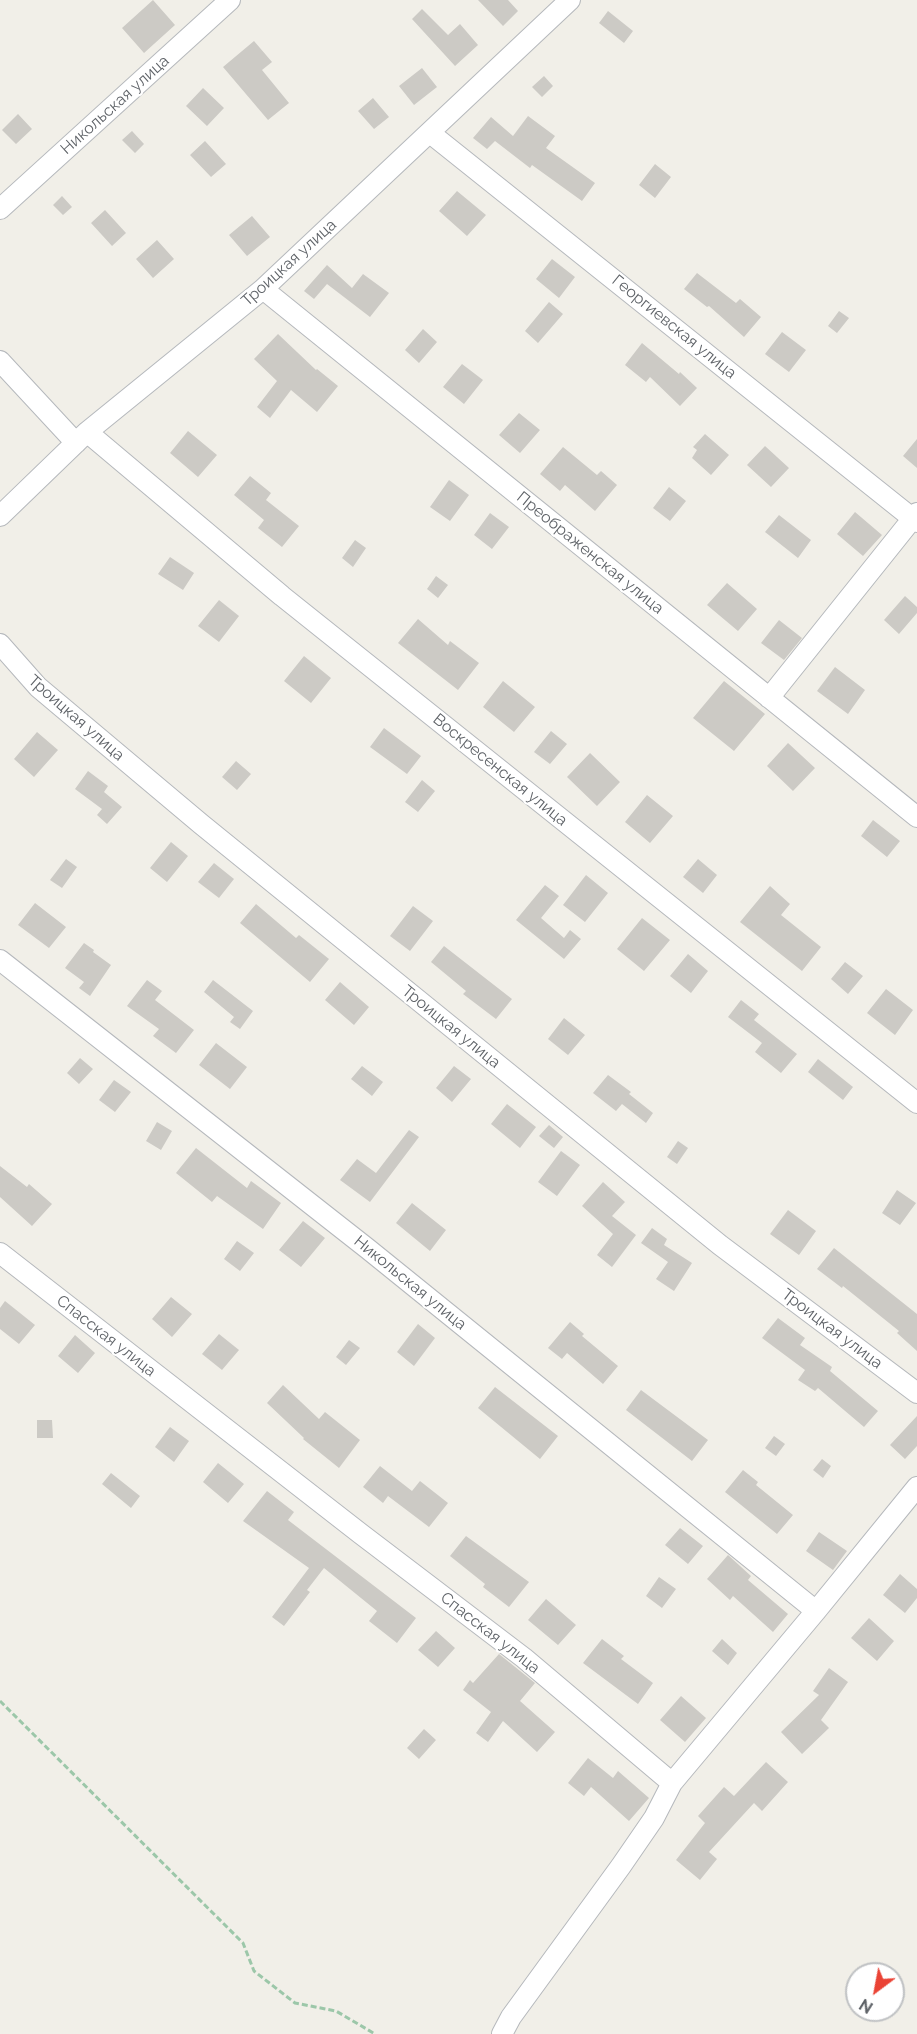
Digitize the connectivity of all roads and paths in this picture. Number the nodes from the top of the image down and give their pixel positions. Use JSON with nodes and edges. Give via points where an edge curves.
{"nodes":[{"id":1,"x":230,"y":0,"type":"edge"},
{"id":2,"x":570,"y":0,"type":"edge"},
{"id":3,"x":430,"y":133,"type":"junction"},
{"id":4,"x":0,"y":209,"type":"edge"},
{"id":5,"x":262,"y":290,"type":"junction"},
{"id":6,"x":0,"y":361,"type":"edge"},
{"id":7,"x":82,"y":437,"type":"junction"},
{"id":8,"x":0,"y":516,"type":"edge"},
{"id":9,"x":916,"y":518,"type":"edge"},
{"id":10,"x":0,"y":644,"type":"edge"},
{"id":11,"x":769,"y":698,"type":"junction"},
{"id":12,"x":917,"y":817,"type":"edge"},
{"id":13,"x":0,"y":960,"type":"edge"},
{"id":14,"x":917,"y":1103,"type":"edge"},
{"id":15,"x":0,"y":1253,"type":"edge"},
{"id":16,"x":917,"y":1393,"type":"edge"},
{"id":17,"x":917,"y":1487,"type":"edge"},
{"id":18,"x":816,"y":1611,"type":"junction"},
{"id":19,"x":0,"y":1701,"type":"edge"},
{"id":20,"x":672,"y":1783,"type":"junction"},
{"id":21,"x":375,"y":2034,"type":"edge"},
{"id":22,"x":502,"y":2034,"type":"edge"}],
"edges":[{"from":1,"to":4,"type":"street","name":"Никольская улица"},
{"from":2,"to":3,"type":"street","name":"Троицкая улица"},
{"from":3,"to":5,"type":"street","name":"Троицкая улица"},
{"from":3,"to":9,"type":"street","name":"Георгиевская улица"},
{"from":5,"to":7,"type":"street","name":"Троицкая улица"},
{"from":5,"to":11,"type":"street","name":"Преображенская улица"},
{"from":6,"to":7,"type":"street","name":"Воскресенская улица"},
{"from":7,"to":8,"type":"street","name":"Троицкая улица"},
{"from":7,"to":14,"type":"street","name":"Воскресенская улица"},
{"from":9,"to":11,"type":"street"},
{"from":10,"to":16,"type":"street","name":"Троицкая улица","via":[[38,687],[210,832],[720,1245]]},
{"from":11,"to":12,"type":"street","name":"Преображенская улица"},
{"from":13,"to":18,"type":"street","name":"Никольская улица","via":[[368,1249]]},
{"from":15,"to":20,"type":"street","name":"Спасская улица","via":[[524,1658]]},
{"from":17,"to":18,"type":"street"},
{"from":18,"to":20,"type":"street"},
{"from":19,"to":21,"type":"path","via":[[243,1943],[254,1971],[295,2003],[336,2011]]},
{"from":20,"to":22,"type":"street","via":[[654,1818]]}]}
